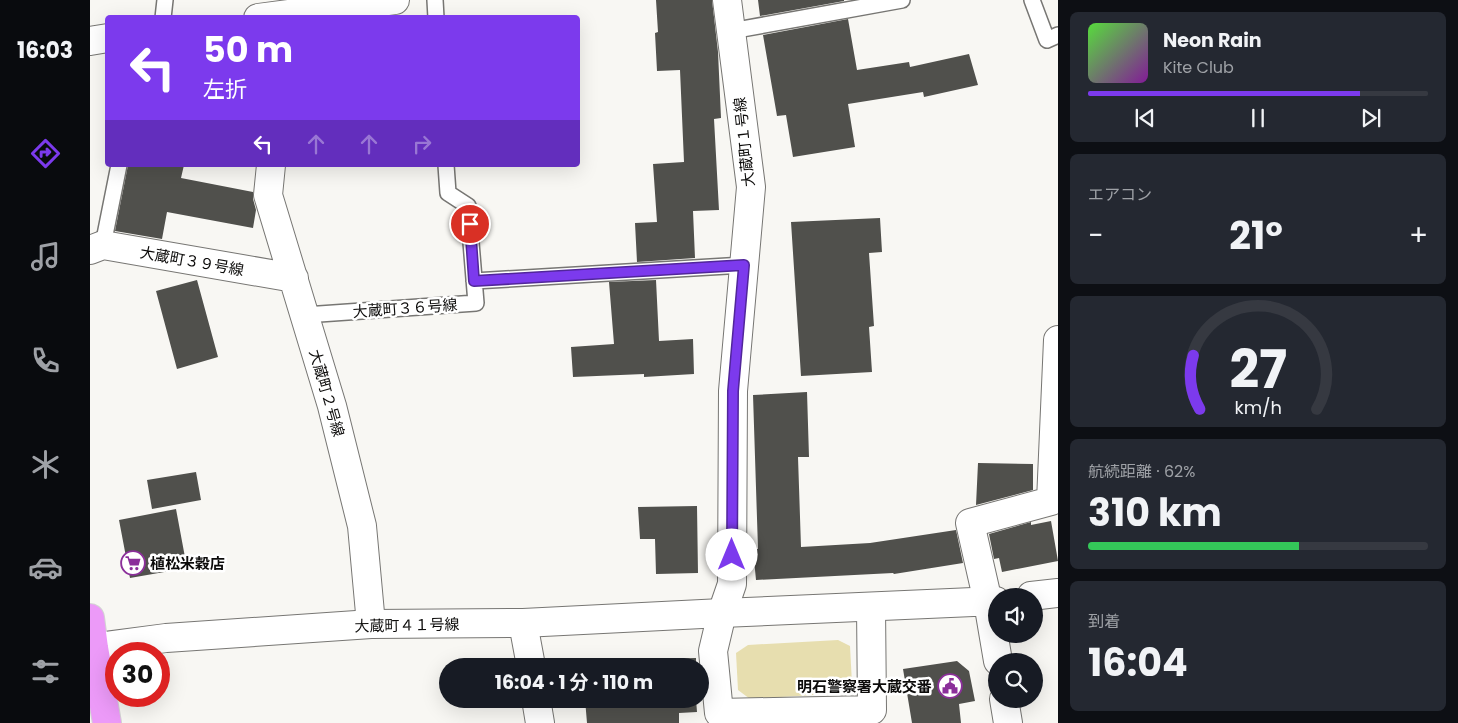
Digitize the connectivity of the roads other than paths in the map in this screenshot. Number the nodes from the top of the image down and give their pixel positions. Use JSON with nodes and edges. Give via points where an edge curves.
{"nodes":[{"id":1,"x":165,"y":0,"type":"edge"},
{"id":2,"x":395,"y":0,"type":"edge"},
{"id":3,"x":435,"y":0,"type":"edge"},
{"id":4,"x":727,"y":0,"type":"edge"},
{"id":5,"x":902,"y":0,"type":"edge"},
{"id":6,"x":1032,"y":0,"type":"edge"},
{"id":7,"x":278,"y":12,"type":"edge"},
{"id":8,"x":163,"y":15,"type":"edge"},
{"id":9,"x":436,"y":15,"type":"edge"},
{"id":10,"x":731,"y":31,"type":"junction"},
{"id":11,"x":1058,"y":35,"type":"edge"},
{"id":12,"x":105,"y":38,"type":"edge"},
{"id":13,"x":90,"y":41,"type":"edge"},
{"id":14,"x":118,"y":167,"type":"edge"},
{"id":15,"x":271,"y":167,"type":"edge"},
{"id":16,"x":446,"y":167,"type":"edge"},
{"id":17,"x":97,"y":248,"type":"edge"},
{"id":18,"x":744,"y":265,"type":"junction"},
{"id":19,"x":294,"y":278,"type":"junction"},
{"id":20,"x":474,"y":281,"type":"junction"},
{"id":21,"x":305,"y":315,"type":"junction"},
{"id":22,"x":1058,"y":340,"type":"edge"},
{"id":23,"x":988,"y":588,"type":"edge"},
{"id":24,"x":1058,"y":593,"type":"edge"},
{"id":25,"x":1043,"y":595,"type":"edge"},
{"id":26,"x":988,"y":601,"type":"edge"},
{"id":27,"x":870,"y":607,"type":"junction"},
{"id":28,"x":722,"y":613,"type":"junction"},
{"id":29,"x":90,"y":618,"type":"edge"},
{"id":30,"x":523,"y":623,"type":"junction"},
{"id":31,"x":371,"y":624,"type":"junction"},
{"id":32,"x":92,"y":648,"type":"edge"},
{"id":33,"x":529,"y":658,"type":"edge"},
{"id":34,"x":538,"y":708,"type":"edge"},
{"id":35,"x":1006,"y":708,"type":"edge"},
{"id":36,"x":107,"y":723,"type":"edge"},
{"id":37,"x":540,"y":723,"type":"edge"},
{"id":38,"x":1008,"y":723,"type":"edge"}],
"edges":[{"from":1,"to":8,"type":"lane"},
{"from":2,"to":7,"type":"street"},
{"from":3,"to":9,"type":"lane"},
{"from":4,"to":10,"type":"street","name":"大蔵町１号線"},
{"from":5,"to":10,"type":"lane"},
{"from":6,"to":11,"type":"lane","via":[[1047,40]]},
{"from":10,"to":18,"type":"street","name":"大蔵町１号線","via":[[751,187]]},
{"from":12,"to":13,"type":"street"},
{"from":14,"to":17,"type":"lane"},
{"from":15,"to":19,"type":"street","name":"大蔵町２号線","via":[[268,195]]},
{"from":16,"to":20,"type":"lane","name":"大蔵町３６号線","via":[[448,193],[468,206]]},
{"from":17,"to":19,"type":"street","name":"大蔵町３９号線"},
{"from":18,"to":20,"type":"lane"},
{"from":18,"to":28,"type":"street","name":"大蔵町１号線","via":[[733,391],[732,584]]},
{"from":19,"to":21,"type":"street","name":"大蔵町２号線"},
{"from":20,"to":21,"type":"lane","name":"大蔵町３６号線","via":[[476,303]]},
{"from":21,"to":31,"type":"street","name":"大蔵町２号線","via":[[362,526]]},
{"from":22,"to":23,"type":"street","via":[[1051,502],[970,523]]},
{"from":24,"to":25,"type":"street"},
{"from":26,"to":27,"type":"street","name":"大蔵町４１号線"},
{"from":27,"to":28,"type":"street","name":"大蔵町４１号線"},
{"from":27,"to":28,"type":"street","via":[[872,710],[719,713],[714,650]]},
{"from":28,"to":30,"type":"street","name":"大蔵町４１号線"},
{"from":29,"to":32,"type":"highway"},
{"from":30,"to":31,"type":"street","name":"大蔵町４１号線"},
{"from":30,"to":33,"type":"street"},
{"from":31,"to":32,"type":"street","name":"大蔵町４１号線","via":[[166,638]]},
{"from":32,"to":36,"type":"highway"},
{"from":34,"to":37,"type":"street"},
{"from":35,"to":38,"type":"street"}]}
